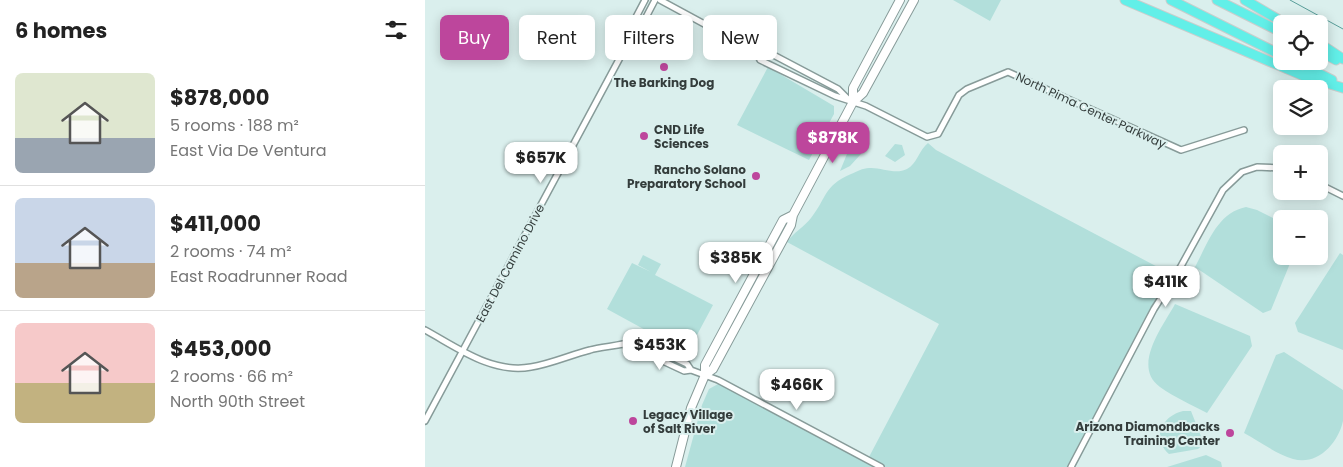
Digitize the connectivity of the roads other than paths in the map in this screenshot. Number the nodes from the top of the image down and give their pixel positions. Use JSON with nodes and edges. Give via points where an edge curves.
{"nodes":[{"id":1,"x":645,"y":0,"type":"edge"},
{"id":2,"x":655,"y":0,"type":"edge"},
{"id":3,"x":659,"y":0,"type":"edge"},
{"id":4,"x":900,"y":0,"type":"edge"},
{"id":5,"x":914,"y":0,"type":"edge"},
{"id":6,"x":1125,"y":0,"type":"edge"},
{"id":7,"x":1171,"y":0,"type":"edge"},
{"id":8,"x":1217,"y":0,"type":"edge"},
{"id":9,"x":1245,"y":0,"type":"edge"},
{"id":10,"x":637,"y":15,"type":"edge"},
{"id":11,"x":647,"y":15,"type":"edge"},
{"id":12,"x":1273,"y":16,"type":"edge"},
{"id":13,"x":703,"y":24,"type":"edge"},
{"id":14,"x":1273,"y":28,"type":"edge"},
{"id":15,"x":1328,"y":49,"type":"edge"},
{"id":16,"x":1273,"y":51,"type":"edge"},
{"id":17,"x":1328,"y":56,"type":"edge"},
{"id":18,"x":777,"y":57,"type":"edge"},
{"id":19,"x":619,"y":60,"type":"edge"},
{"id":20,"x":760,"y":60,"type":"edge"},
{"id":21,"x":1343,"y":60,"type":"edge"},
{"id":22,"x":1343,"y":64,"type":"edge"},
{"id":23,"x":1311,"y":70,"type":"edge"},
{"id":24,"x":1343,"y":87,"type":"edge"},
{"id":25,"x":853,"y":102,"type":"junction"},
{"id":26,"x":1244,"y":130,"type":"dead end"},
{"id":27,"x":1273,"y":167,"type":"edge"},
{"id":28,"x":1328,"y":188,"type":"edge"},
{"id":29,"x":1343,"y":196,"type":"edge"},
{"id":30,"x":425,"y":330,"type":"edge"},
{"id":31,"x":463,"y":350,"type":"junction"},
{"id":32,"x":705,"y":375,"type":"junction"},
{"id":33,"x":425,"y":421,"type":"edge"},
{"id":34,"x":676,"y":467,"type":"edge"},
{"id":35,"x":881,"y":467,"type":"edge"},
{"id":36,"x":1071,"y":467,"type":"edge"}],
"edges":[{"from":1,"to":10,"type":"street","name":"East Del Camino Drive"},
{"from":2,"to":11,"type":"street","name":"East Del Camino Drive"},
{"from":3,"to":13,"type":"street","name":"North Pima Center Parkway"},
{"from":4,"to":25,"type":"main road","via":[[853,88]]},
{"from":5,"to":25,"type":"main road","via":[[863,93]]},
{"from":6,"to":24,"type":"highway","via":[[1304,76]]},
{"from":7,"to":16,"type":"highway"},
{"from":8,"to":14,"type":"highway"},
{"from":9,"to":12,"type":"highway"},
{"from":15,"to":21,"type":"highway"},
{"from":17,"to":22,"type":"highway"},
{"from":18,"to":25,"type":"street","name":"North Pima Center Parkway","via":[[838,89]]},
{"from":19,"to":31,"type":"street","name":"East Del Camino Drive"},
{"from":20,"to":25,"type":"street","name":"North Pima Center Parkway"},
{"from":23,"to":24,"type":"highway"},
{"from":25,"to":26,"type":"street","name":"North Pima Center Parkway","via":[[931,138],[940,131],[959,95],[1008,72],[1181,150]]},
{"from":25,"to":32,"type":"main road","via":[[748,306],[713,369]]},
{"from":27,"to":36,"type":"street","via":[[1250,169],[1223,190],[1154,309]]},
{"from":28,"to":29,"type":"street"},
{"from":30,"to":31,"type":"street"},
{"from":31,"to":32,"type":"street","via":[[495,366],[518,369],[605,345],[625,345],[629,350],[654,356],[684,371]]},
{"from":31,"to":33,"type":"street","name":"East Del Camino Drive"},
{"from":32,"to":34,"type":"main road","via":[[691,408]]},
{"from":32,"to":35,"type":"street"}]}
